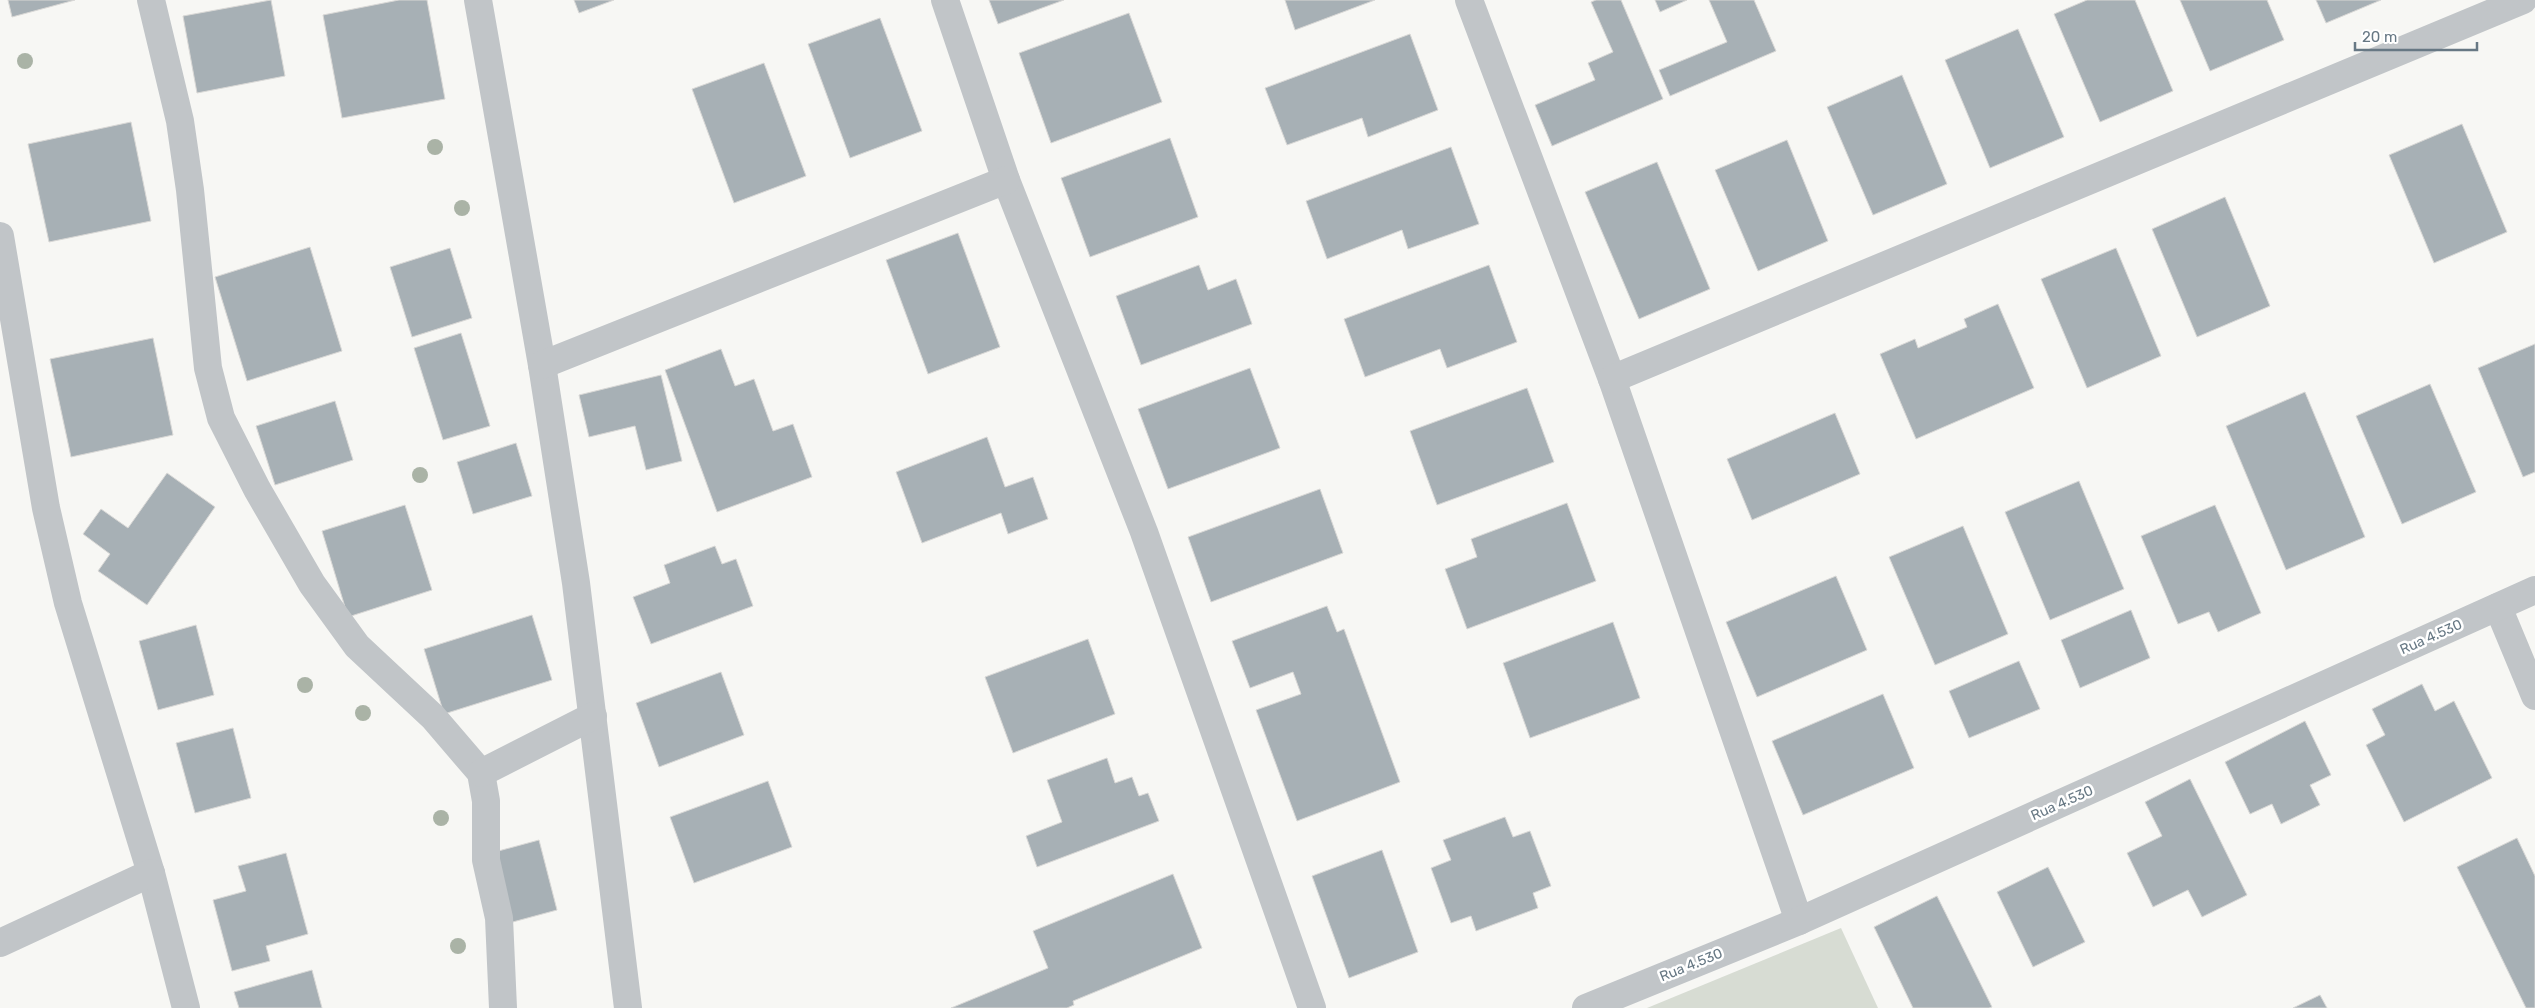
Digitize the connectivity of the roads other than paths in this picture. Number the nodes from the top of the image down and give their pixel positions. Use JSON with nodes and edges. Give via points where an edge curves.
{"nodes":[{"id":1,"x":151,"y":0,"type":"edge"},
{"id":2,"x":478,"y":0,"type":"edge"},
{"id":3,"x":944,"y":0,"type":"edge"},
{"id":4,"x":1469,"y":0,"type":"edge"},
{"id":5,"x":2524,"y":0,"type":"edge"},
{"id":6,"x":1006,"y":180,"type":"junction"},
{"id":7,"x":0,"y":236,"type":"edge"},
{"id":8,"x":542,"y":365,"type":"junction"},
{"id":9,"x":1612,"y":379,"type":"junction"},
{"id":10,"x":2535,"y":590,"type":"edge"},
{"id":11,"x":2498,"y":607,"type":"junction"},
{"id":12,"x":2535,"y":696,"type":"edge"},
{"id":13,"x":593,"y":716,"type":"junction"},
{"id":14,"x":481,"y":773,"type":"junction"},
{"id":15,"x":151,"y":873,"type":"junction"},
{"id":16,"x":1799,"y":921,"type":"junction"},
{"id":17,"x":0,"y":943,"type":"edge"},
{"id":18,"x":186,"y":1008,"type":"edge"},
{"id":19,"x":503,"y":1008,"type":"edge"},
{"id":20,"x":628,"y":1008,"type":"edge"},
{"id":21,"x":1312,"y":1008,"type":"edge"},
{"id":22,"x":1586,"y":1008,"type":"edge"}],
"edges":[{"from":1,"to":14,"type":"street","via":[[180,121],[208,368],[221,418],[257,489],[312,584],[357,646],[433,717]]},
{"from":2,"to":8,"type":"street"},
{"from":3,"to":6,"type":"street"},
{"from":4,"to":9,"type":"street"},
{"from":5,"to":9,"type":"street"},
{"from":6,"to":8,"type":"street"},
{"from":6,"to":21,"type":"street","via":[[1144,532]]},
{"from":7,"to":15,"type":"street","via":[[46,508],[68,603]]},
{"from":8,"to":13,"type":"street"},
{"from":9,"to":16,"type":"street"},
{"from":10,"to":11,"type":"street","name":"Rua 4.530"},
{"from":11,"to":12,"type":"street"},
{"from":11,"to":16,"type":"street","name":"Rua 4.530"},
{"from":13,"to":14,"type":"street"},
{"from":13,"to":20,"type":"street"},
{"from":14,"to":19,"type":"street","via":[[486,801],[486,860],[499,918]]},
{"from":15,"to":17,"type":"street"},
{"from":15,"to":18,"type":"street"},
{"from":16,"to":22,"type":"street","name":"Rua 4.530"}]}
